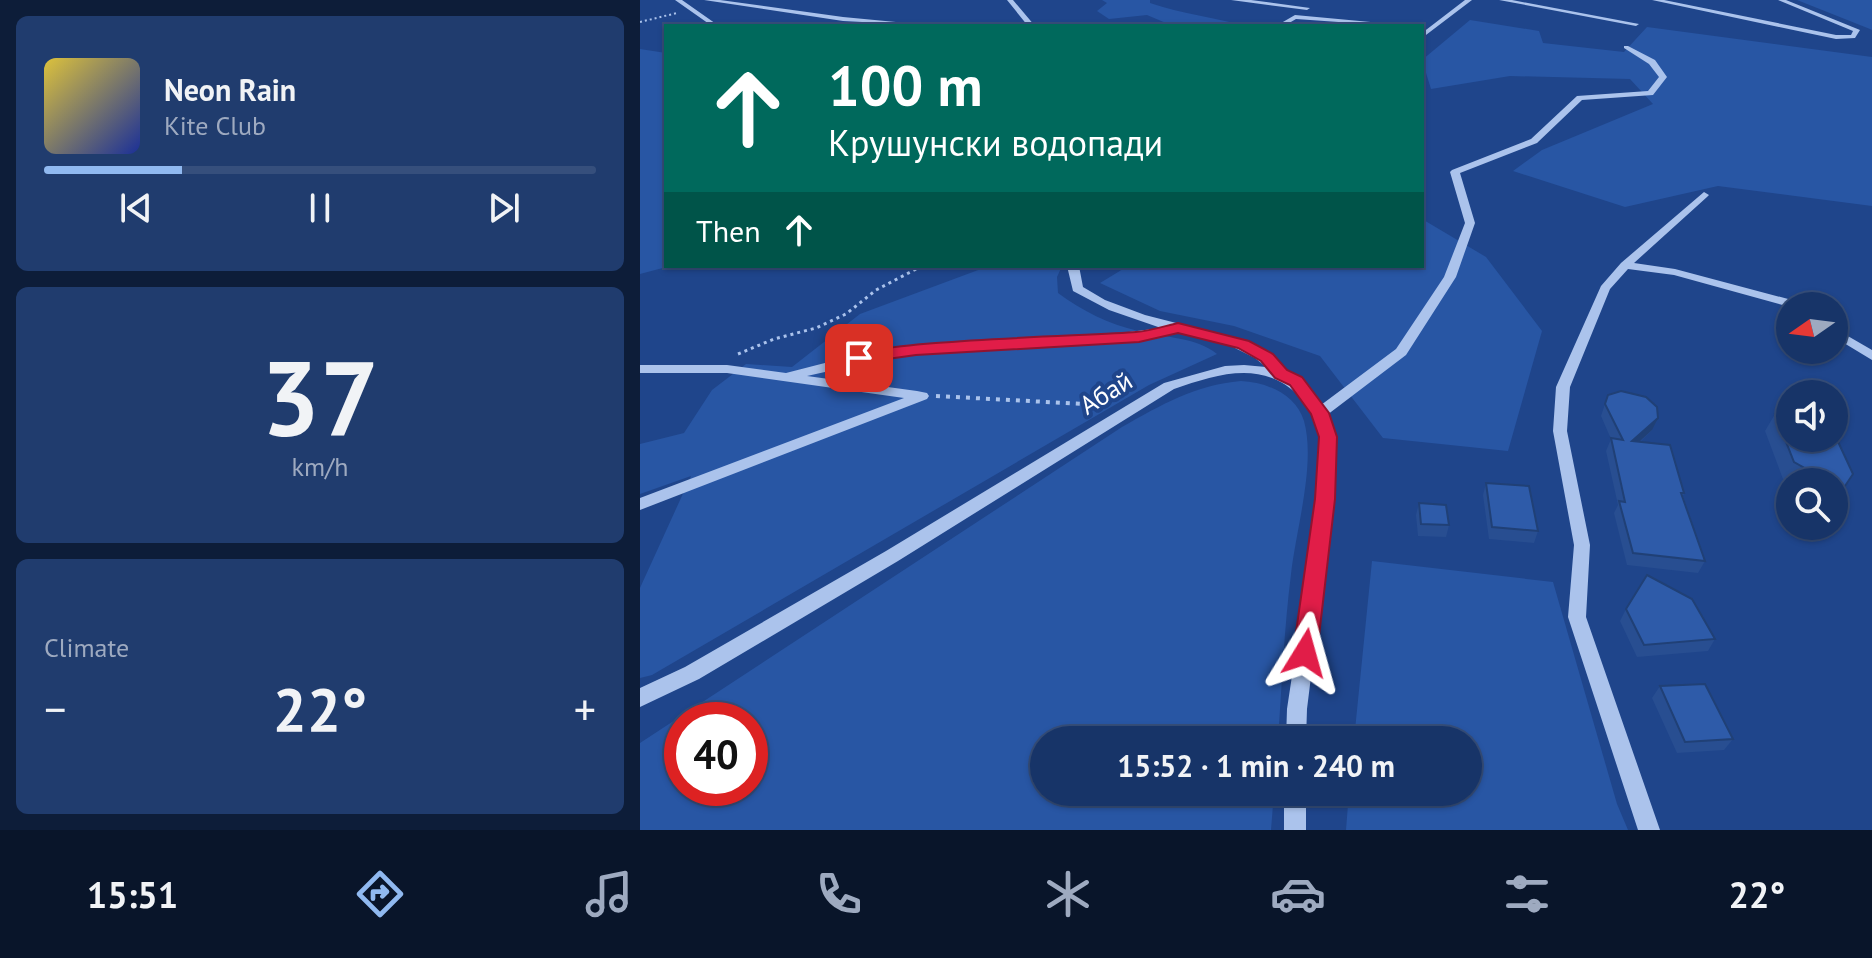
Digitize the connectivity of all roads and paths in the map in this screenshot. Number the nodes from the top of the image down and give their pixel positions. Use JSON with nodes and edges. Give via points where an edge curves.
{"nodes":[{"id":1,"x":679,"y":0,"type":"edge"},
{"id":2,"x":689,"y":0,"type":"edge"},
{"id":3,"x":707,"y":0,"type":"edge"},
{"id":4,"x":1010,"y":0,"type":"edge"},
{"id":5,"x":1234,"y":0,"type":"edge"},
{"id":6,"x":1312,"y":0,"type":"edge"},
{"id":7,"x":1469,"y":0,"type":"edge"},
{"id":8,"x":1502,"y":0,"type":"edge"},
{"id":9,"x":1655,"y":0,"type":"edge"},
{"id":10,"x":1781,"y":0,"type":"edge"},
{"id":11,"x":1307,"y":8,"type":"junction"},
{"id":12,"x":691,"y":9,"type":"junction"},
{"id":13,"x":1295,"y":17,"type":"junction"},
{"id":14,"x":640,"y":22,"type":"edge"},
{"id":15,"x":713,"y":24,"type":"edge"},
{"id":16,"x":909,"y":24,"type":"edge"},
{"id":17,"x":1030,"y":24,"type":"edge"},
{"id":18,"x":1283,"y":24,"type":"edge"},
{"id":19,"x":1370,"y":24,"type":"edge"},
{"id":20,"x":1636,"y":24,"type":"dead end"},
{"id":21,"x":1424,"y":29,"type":"edge"},
{"id":22,"x":1432,"y":30,"type":"junction"},
{"id":23,"x":1424,"y":35,"type":"edge"},
{"id":24,"x":1626,"y":47,"type":"dead end"},
{"id":25,"x":1704,"y":195,"type":"dead end"},
{"id":26,"x":1625,"y":265,"type":"junction"},
{"id":27,"x":918,"y":268,"type":"edge"},
{"id":28,"x":1073,"y":268,"type":"edge"},
{"id":29,"x":1776,"y":299,"type":"edge"},
{"id":30,"x":1178,"y":328,"type":"junction"},
{"id":31,"x":1848,"y":341,"type":"edge"},
{"id":32,"x":1872,"y":356,"type":"edge"},
{"id":33,"x":640,"y":369,"type":"edge"},
{"id":34,"x":702,"y":370,"type":"junction"},
{"id":35,"x":1281,"y":374,"type":"junction"},
{"id":36,"x":786,"y":377,"type":"junction"},
{"id":37,"x":922,"y":396,"type":"junction"},
{"id":38,"x":1145,"y":402,"type":"junction"},
{"id":39,"x":1320,"y":413,"type":"junction"},
{"id":40,"x":640,"y":504,"type":"edge"},
{"id":41,"x":640,"y":698,"type":"edge"},
{"id":42,"x":1296,"y":726,"type":"edge"},
{"id":43,"x":1295,"y":806,"type":"edge"},
{"id":44,"x":1295,"y":830,"type":"edge"},
{"id":45,"x":1649,"y":830,"type":"edge"}],
"edges":[{"from":1,"to":2,"type":"street"},
{"from":1,"to":12,"type":"street"},
{"from":3,"to":16,"type":"street"},
{"from":4,"to":17,"type":"street"},
{"from":5,"to":11,"type":"street"},
{"from":6,"to":11,"type":"street"},
{"from":7,"to":22,"type":"street"},
{"from":8,"to":20,"type":"street"},
{"from":9,"to":10,"type":"street","via":[[1836,37],[1853,37],[1857,30]]},
{"from":11,"to":13,"type":"street"},
{"from":12,"to":14,"type":"path"},
{"from":12,"to":15,"type":"street"},
{"from":13,"to":18,"type":"street"},
{"from":13,"to":19,"type":"street"},
{"from":21,"to":22,"type":"street"},
{"from":22,"to":23,"type":"street"},
{"from":24,"to":39,"type":"street","via":[[1659,69],[1663,77],[1650,93],[1580,98],[1534,141],[1455,172],[1470,223],[1450,277],[1401,352]]},
{"from":25,"to":26,"type":"street"},
{"from":26,"to":29,"type":"street","via":[[1675,272]]},
{"from":26,"to":45,"type":"street","via":[[1605,288],[1563,387],[1560,431],[1582,545],[1577,617]]},
{"from":27,"to":34,"type":"path","via":[[876,290],[846,314]]},
{"from":28,"to":30,"type":"street","via":[[1077,289],[1096,301]]},
{"from":30,"to":35,"type":"street","via":[[1244,344]]},
{"from":30,"to":36,"type":"street","via":[[1139,337],[916,350]]},
{"from":31,"to":32,"type":"street"},
{"from":33,"to":34,"type":"street"},
{"from":34,"to":36,"type":"street"},
{"from":35,"to":38,"type":"street","name":"Абай","via":[[1208,373],[1169,386]]},
{"from":35,"to":39,"type":"street","via":[[1296,381]]},
{"from":36,"to":37,"type":"street"},
{"from":37,"to":38,"type":"path"},
{"from":37,"to":40,"type":"street"},
{"from":38,"to":41,"type":"street","name":"Абай","via":[[705,665]]},
{"from":39,"to":42,"type":"street","via":[[1328,437],[1325,499]]},
{"from":43,"to":44,"type":"street"}]}
